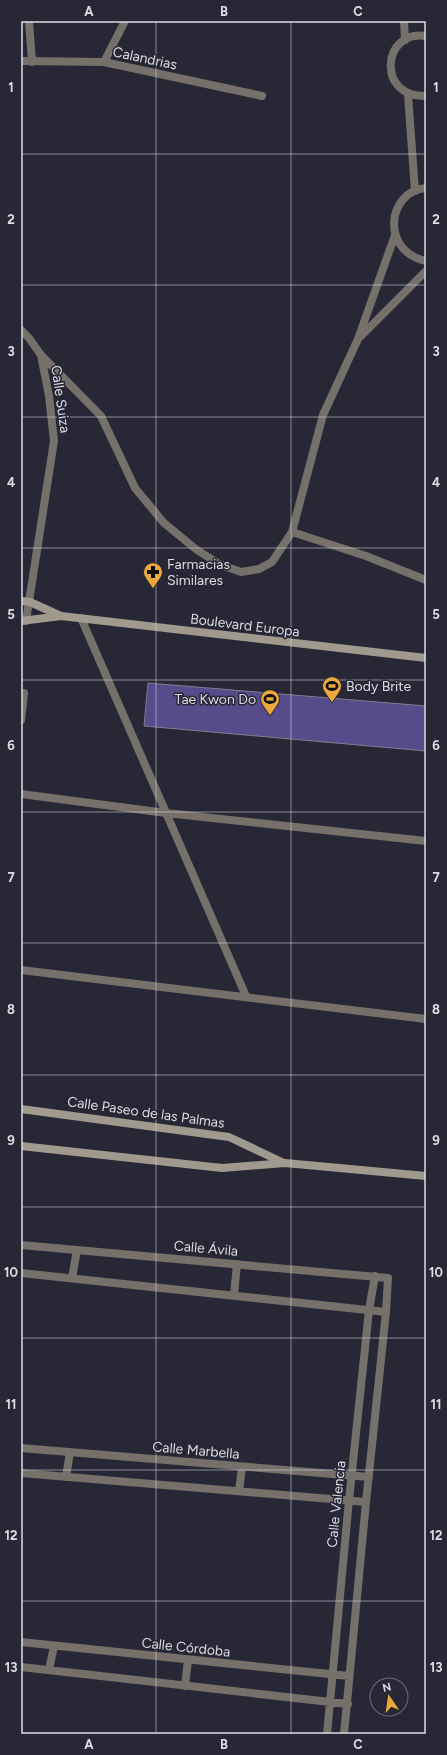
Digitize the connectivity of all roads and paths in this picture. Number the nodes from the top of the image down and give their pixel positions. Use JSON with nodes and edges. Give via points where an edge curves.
{"nodes":[{"id":1,"x":29,"y":21,"type":"edge"},
{"id":2,"x":125,"y":21,"type":"edge"},
{"id":3,"x":404,"y":21,"type":"edge"},
{"id":4,"x":426,"y":36,"type":"edge"},
{"id":5,"x":405,"y":40,"type":"junction"},
{"id":6,"x":21,"y":61,"type":"edge"},
{"id":7,"x":32,"y":62,"type":"junction"},
{"id":8,"x":104,"y":62,"type":"junction"},
{"id":9,"x":408,"y":94,"type":"junction"},
{"id":10,"x":262,"y":96,"type":"dead end"},
{"id":11,"x":426,"y":96,"type":"edge"},
{"id":12,"x":426,"y":188,"type":"edge"},
{"id":13,"x":415,"y":191,"type":"junction"},
{"id":14,"x":395,"y":235,"type":"junction"},
{"id":15,"x":426,"y":261,"type":"edge"},
{"id":16,"x":426,"y":271,"type":"edge"},
{"id":17,"x":21,"y":330,"type":"edge"},
{"id":18,"x":358,"y":339,"type":"junction"},
{"id":19,"x":41,"y":355,"type":"junction"},
{"id":20,"x":292,"y":532,"type":"junction"},
{"id":21,"x":426,"y":580,"type":"edge"},
{"id":22,"x":21,"y":601,"type":"edge"},
{"id":23,"x":30,"y":602,"type":"junction"},
{"id":24,"x":62,"y":616,"type":"junction"},
{"id":25,"x":81,"y":618,"type":"junction"},
{"id":26,"x":24,"y":621,"type":"edge"},
{"id":27,"x":426,"y":658,"type":"edge"},
{"id":28,"x":24,"y":693,"type":"dead end"},
{"id":29,"x":21,"y":720,"type":"edge"},
{"id":30,"x":21,"y":794,"type":"edge"},
{"id":31,"x":166,"y":813,"type":"junction"},
{"id":32,"x":426,"y":841,"type":"edge"},
{"id":33,"x":21,"y":970,"type":"edge"},
{"id":34,"x":246,"y":996,"type":"junction"},
{"id":35,"x":426,"y":1019,"type":"edge"},
{"id":36,"x":21,"y":1109,"type":"edge"},
{"id":37,"x":21,"y":1146,"type":"edge"},
{"id":38,"x":285,"y":1163,"type":"junction"},
{"id":39,"x":426,"y":1176,"type":"edge"},
{"id":40,"x":21,"y":1245,"type":"edge"},
{"id":41,"x":76,"y":1250,"type":"junction"},
{"id":42,"x":237,"y":1264,"type":"junction"},
{"id":43,"x":21,"y":1273,"type":"edge"},
{"id":44,"x":375,"y":1276,"type":"junction"},
{"id":45,"x":72,"y":1278,"type":"junction"},
{"id":46,"x":388,"y":1278,"type":"joint"},
{"id":47,"x":234,"y":1295,"type":"junction"},
{"id":48,"x":369,"y":1310,"type":"junction"},
{"id":49,"x":386,"y":1312,"type":"junction"},
{"id":50,"x":21,"y":1448,"type":"edge"},
{"id":51,"x":70,"y":1452,"type":"junction"},
{"id":52,"x":242,"y":1467,"type":"junction"},
{"id":53,"x":21,"y":1473,"type":"edge"},
{"id":54,"x":66,"y":1476,"type":"junction"},
{"id":55,"x":352,"y":1476,"type":"junction"},
{"id":56,"x":368,"y":1477,"type":"junction"},
{"id":57,"x":239,"y":1491,"type":"junction"},
{"id":58,"x":349,"y":1500,"type":"junction"},
{"id":59,"x":366,"y":1502,"type":"junction"},
{"id":60,"x":21,"y":1642,"type":"edge"},
{"id":61,"x":54,"y":1646,"type":"junction"},
{"id":62,"x":188,"y":1660,"type":"junction"},
{"id":63,"x":21,"y":1667,"type":"edge"},
{"id":64,"x":49,"y":1670,"type":"junction"},
{"id":65,"x":332,"y":1675,"type":"junction"},
{"id":66,"x":349,"y":1676,"type":"junction"},
{"id":67,"x":185,"y":1686,"type":"junction"},
{"id":68,"x":331,"y":1701,"type":"junction"},
{"id":69,"x":348,"y":1704,"type":"junction"},
{"id":70,"x":327,"y":1734,"type":"edge"},
{"id":71,"x":344,"y":1734,"type":"edge"}],
"edges":[{"from":1,"to":7,"type":"street"},
{"from":2,"to":8,"type":"street"},
{"from":3,"to":5,"type":"street"},
{"from":4,"to":5,"type":"street"},
{"from":5,"to":9,"type":"street","via":[[398,46],[390,63],[394,81]]},
{"from":6,"to":7,"type":"street","name":"Calandrias"},
{"from":7,"to":8,"type":"street","name":"Calandrias"},
{"from":8,"to":10,"type":"street","name":"Calandrias"},
{"from":9,"to":11,"type":"street"},
{"from":9,"to":13,"type":"street"},
{"from":12,"to":13,"type":"street"},
{"from":13,"to":14,"type":"street","via":[[402,200],[396,211]]},
{"from":14,"to":15,"type":"street","via":[[406,253]]},
{"from":14,"to":18,"type":"street"},
{"from":16,"to":18,"type":"street"},
{"from":17,"to":19,"type":"street","name":"Calle Suiza"},
{"from":18,"to":20,"type":"street","via":[[323,415]]},
{"from":19,"to":20,"type":"street","via":[[101,416],[135,488],[164,523],[197,550],[220,564],[241,572],[259,569],[272,562]]},
{"from":19,"to":23,"type":"street","name":"Calle Suiza","via":[[54,441]]},
{"from":20,"to":21,"type":"street","via":[[366,556]]},
{"from":22,"to":23,"type":"street","name":"Boulevard Europa"},
{"from":23,"to":24,"type":"street","name":"Boulevard Europa"},
{"from":23,"to":26,"type":"street","name":"Calle Suiza"},
{"from":24,"to":25,"type":"street","name":"Boulevard Europa"},
{"from":24,"to":26,"type":"street","name":"Boulevard Europa"},
{"from":25,"to":27,"type":"street","name":"Boulevard Europa"},
{"from":25,"to":31,"type":"street"},
{"from":28,"to":29,"type":"street"},
{"from":30,"to":31,"type":"street"},
{"from":31,"to":32,"type":"street"},
{"from":31,"to":34,"type":"street"},
{"from":33,"to":34,"type":"street"},
{"from":34,"to":35,"type":"street"},
{"from":36,"to":38,"type":"street","name":"Calle Paseo de las Palmas","via":[[228,1136]]},
{"from":37,"to":38,"type":"street","name":"Calle Paseo de las Palmas","via":[[222,1168]]},
{"from":38,"to":39,"type":"street","name":"Calle Paseo de las Palmas"},
{"from":40,"to":41,"type":"street","name":"Calle Ávila"},
{"from":41,"to":42,"type":"street","name":"Calle Ávila"},
{"from":41,"to":45,"type":"street"},
{"from":42,"to":44,"type":"street","name":"Calle Ávila"},
{"from":42,"to":47,"type":"street"},
{"from":43,"to":45,"type":"street"},
{"from":44,"to":46,"type":"street","name":"Calle Ávila"},
{"from":44,"to":48,"type":"street","name":"Calle Valencia"},
{"from":45,"to":47,"type":"street"},
{"from":46,"to":49,"type":"street","name":"Calle Valencia"},
{"from":47,"to":48,"type":"street"},
{"from":48,"to":49,"type":"street"},
{"from":48,"to":55,"type":"street","name":"Calle Valencia"},
{"from":49,"to":56,"type":"street","name":"Calle Valencia"},
{"from":50,"to":51,"type":"street","name":"Calle Marbella"},
{"from":51,"to":52,"type":"street","name":"Calle Marbella"},
{"from":51,"to":54,"type":"street"},
{"from":52,"to":55,"type":"street","name":"Calle Marbella"},
{"from":52,"to":57,"type":"street"},
{"from":53,"to":54,"type":"street"},
{"from":54,"to":57,"type":"street"},
{"from":55,"to":56,"type":"street","name":"Calle Marbella"},
{"from":55,"to":58,"type":"street","name":"Calle Valencia"},
{"from":56,"to":59,"type":"street","name":"Calle Valencia"},
{"from":57,"to":58,"type":"street"},
{"from":58,"to":59,"type":"street"},
{"from":58,"to":65,"type":"street","name":"Calle Valencia"},
{"from":59,"to":66,"type":"street","name":"Calle Valencia"},
{"from":60,"to":61,"type":"street","name":"Calle Córdoba"},
{"from":61,"to":62,"type":"street","name":"Calle Córdoba"},
{"from":61,"to":64,"type":"street"},
{"from":62,"to":65,"type":"street","name":"Calle Córdoba"},
{"from":62,"to":67,"type":"street"},
{"from":63,"to":64,"type":"street"},
{"from":64,"to":67,"type":"street"},
{"from":65,"to":66,"type":"street","name":"Calle Córdoba"},
{"from":65,"to":68,"type":"street","name":"Calle Valencia"},
{"from":66,"to":69,"type":"street","name":"Calle Valencia"},
{"from":67,"to":68,"type":"street"},
{"from":68,"to":69,"type":"street"},
{"from":68,"to":70,"type":"street","name":"Calle Valencia"},
{"from":69,"to":71,"type":"street","name":"Calle Valencia"}]}
